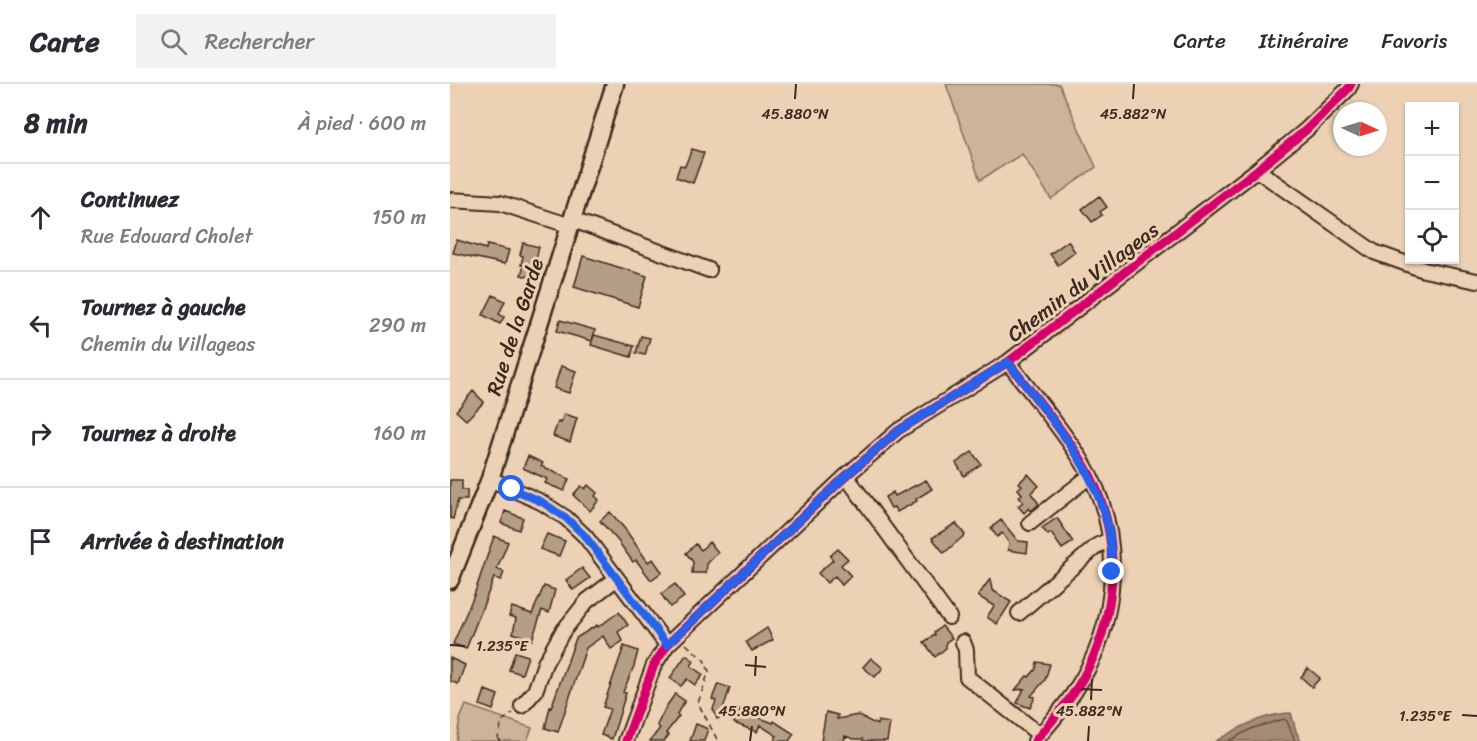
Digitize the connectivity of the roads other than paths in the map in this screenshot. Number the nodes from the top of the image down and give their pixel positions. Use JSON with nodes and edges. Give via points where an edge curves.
{"nodes":[{"id":1,"x":615,"y":84,"type":"edge"},
{"id":2,"x":1351,"y":84,"type":"edge"},
{"id":3,"x":1257,"y":170,"type":"junction"},
{"id":4,"x":450,"y":200,"type":"edge"},
{"id":5,"x":572,"y":223,"type":"junction"},
{"id":6,"x":709,"y":270,"type":"dead end"},
{"id":7,"x":1477,"y":281,"type":"edge"},
{"id":8,"x":1008,"y":362,"type":"junction"},
{"id":9,"x":846,"y":476,"type":"junction"},
{"id":10,"x":1090,"y":476,"type":"junction"},
{"id":11,"x":490,"y":479,"type":"junction"},
{"id":12,"x":1030,"y":524,"type":"dead end"},
{"id":13,"x":1110,"y":540,"type":"junction"},
{"id":14,"x":616,"y":579,"type":"junction"},
{"id":15,"x":450,"y":580,"type":"edge"},
{"id":16,"x":1019,"y":613,"type":"dead end"},
{"id":17,"x":949,"y":617,"type":"dead end"},
{"id":18,"x":672,"y":640,"type":"junction"},
{"id":19,"x":963,"y":642,"type":"dead end"},
{"id":20,"x":522,"y":706,"type":"road end"},
{"id":21,"x":1037,"y":738,"type":"edge"},
{"id":22,"x":626,"y":741,"type":"edge"}],
"edges":[{"from":1,"to":5,"type":"main road","name":"Rue de la Garde"},
{"from":2,"to":3,"type":"street","name":"Chemin du Villageas","via":[[1306,130]]},
{"from":3,"to":7,"type":"street","via":[[1374,252],[1424,270]]},
{"from":3,"to":8,"type":"street","name":"Chemin du Villageas"},
{"from":4,"to":5,"type":"street","via":[[500,203]]},
{"from":5,"to":6,"type":"street"},
{"from":5,"to":11,"type":"main road","name":"Rue de la Garde"},
{"from":8,"to":9,"type":"street","name":"Chemin du Villageas","via":[[898,431]]},
{"from":8,"to":10,"type":"street"},
{"from":9,"to":17,"type":"street"},
{"from":9,"to":18,"type":"street","name":"Chemin du Villageas"},
{"from":10,"to":12,"type":"street"},
{"from":10,"to":13,"type":"street"},
{"from":11,"to":14,"type":"street","via":[[542,502],[566,518],[585,536]]},
{"from":11,"to":15,"type":"main road","name":"Rue de la Garde"},
{"from":13,"to":16,"type":"street","via":[[1098,545]]},
{"from":13,"to":21,"type":"street","via":[[1110,610],[1097,650],[1075,691]]},
{"from":14,"to":18,"type":"street"},
{"from":14,"to":20,"type":"street","via":[[587,601],[563,631],[535,691]]},
{"from":18,"to":22,"type":"street","name":"Chemin du Villageas","via":[[654,665]]},
{"from":19,"to":21,"type":"street","via":[[967,677]]}]}
